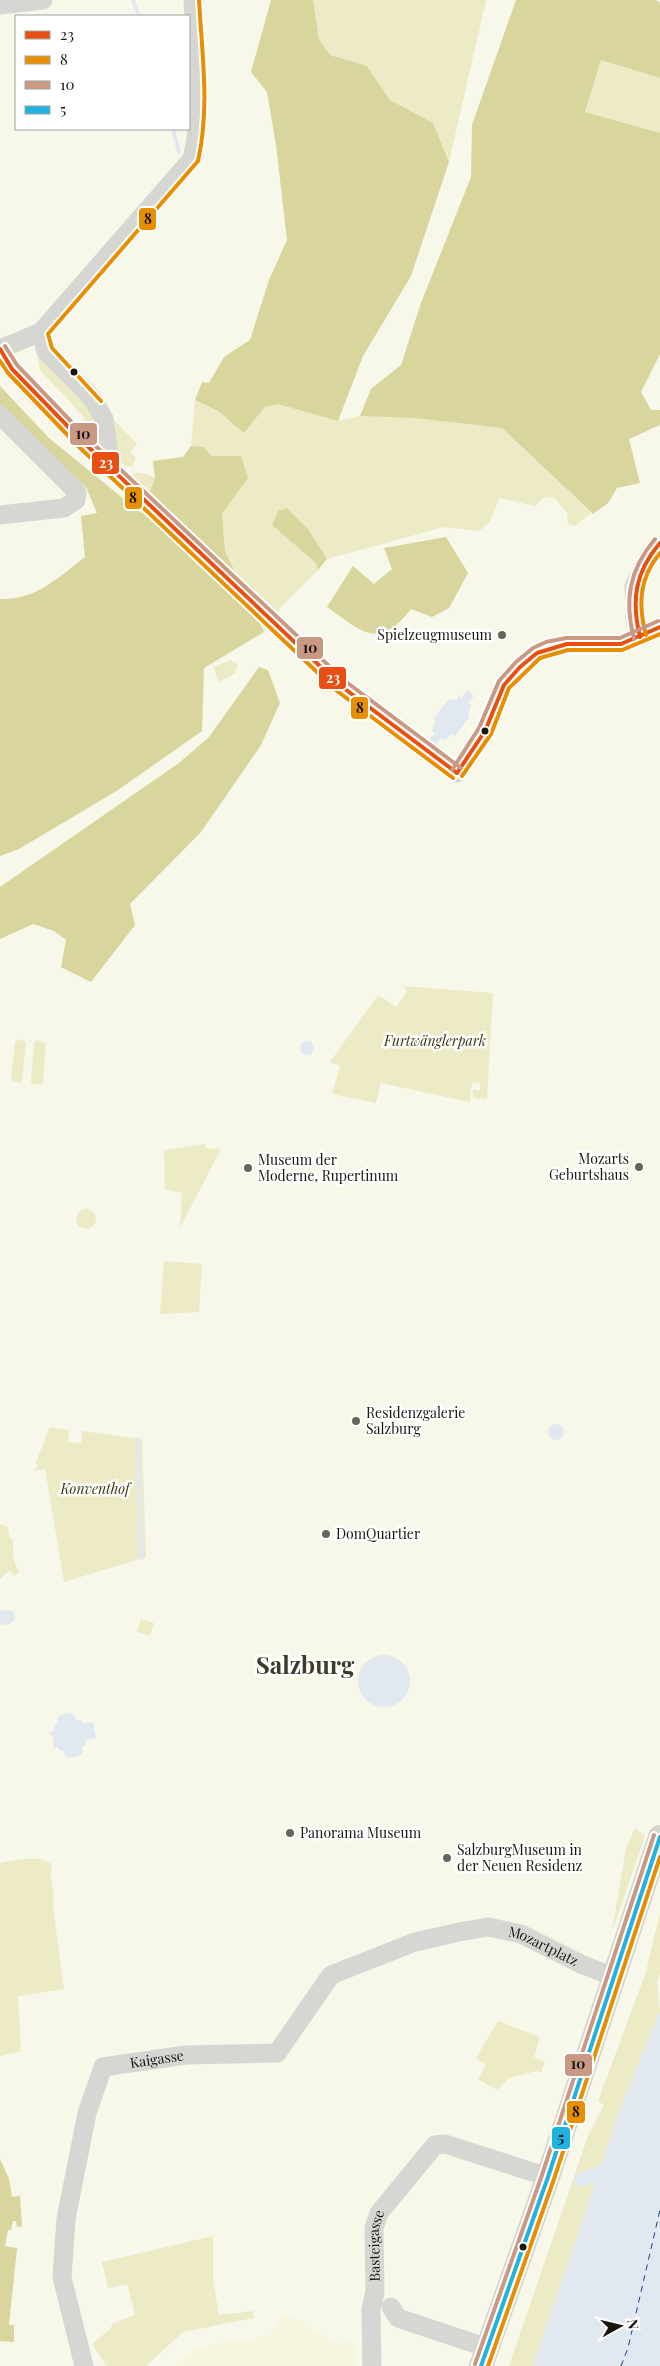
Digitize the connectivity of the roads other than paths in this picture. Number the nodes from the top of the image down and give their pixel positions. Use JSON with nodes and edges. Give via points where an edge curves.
{"nodes":[{"id":1,"x":43,"y":0,"type":"edge"},
{"id":2,"x":193,"y":0,"type":"edge"},
{"id":3,"x":0,"y":5,"type":"edge"},
{"id":4,"x":41,"y":332,"type":"junction"},
{"id":5,"x":0,"y":349,"type":"edge"},
{"id":6,"x":0,"y":415,"type":"edge"},
{"id":7,"x":106,"y":462,"type":"junction"},
{"id":8,"x":149,"y":505,"type":"tunnel mouth"},
{"id":9,"x":0,"y":515,"type":"edge"},
{"id":10,"x":650,"y":554,"type":"tunnel mouth"},
{"id":11,"x":649,"y":632,"type":"edge"},
{"id":12,"x":332,"y":678,"type":"tunnel mouth"},
{"id":13,"x":660,"y":1837,"type":"edge"},
{"id":14,"x":468,"y":1930,"type":"joint"},
{"id":15,"x":614,"y":1977,"type":"junction"},
{"id":16,"x":548,"y":2177,"type":"junction"},
{"id":17,"x":391,"y":2308,"type":"dead end"},
{"id":18,"x":485,"y":2357,"type":"edge"},
{"id":19,"x":84,"y":2366,"type":"edge"},
{"id":20,"x":372,"y":2366,"type":"edge"}],
"edges":[{"from":1,"to":3,"type":"street"},
{"from":2,"to":4,"type":"street","via":[[198,133],[192,159]]},
{"from":4,"to":5,"type":"street"},
{"from":4,"to":7,"type":"street","via":[[46,351],[93,399],[104,419],[108,449]]},
{"from":5,"to":7,"type":"street","via":[[12,370]]},
{"from":6,"to":9,"type":"street","via":[[77,492],[76,500],[64,508]]},
{"from":7,"to":8,"type":"street"},
{"from":10,"to":11,"type":"street","via":[[634,586],[635,621]]},
{"from":11,"to":12,"type":"street","via":[[621,644],[556,646],[537,653],[509,677],[485,731],[457,773]]},
{"from":13,"to":15,"type":"main road"},
{"from":14,"to":15,"type":"street","name":"Mozartplatz","via":[[488,1927],[521,1934]]},
{"from":14,"to":19,"type":"street","name":"Kaigasse","via":[[415,1942],[331,1975],[277,2053],[186,2055],[103,2067],[87,2113],[66,2218],[62,2276]]},
{"from":15,"to":16,"type":"main road"},
{"from":16,"to":18,"type":"main road"},
{"from":16,"to":20,"type":"street","name":"Basteigasse","via":[[445,2144],[435,2145],[379,2213],[374,2228]]},
{"from":17,"to":18,"type":"street","via":[[398,2318]]}]}
